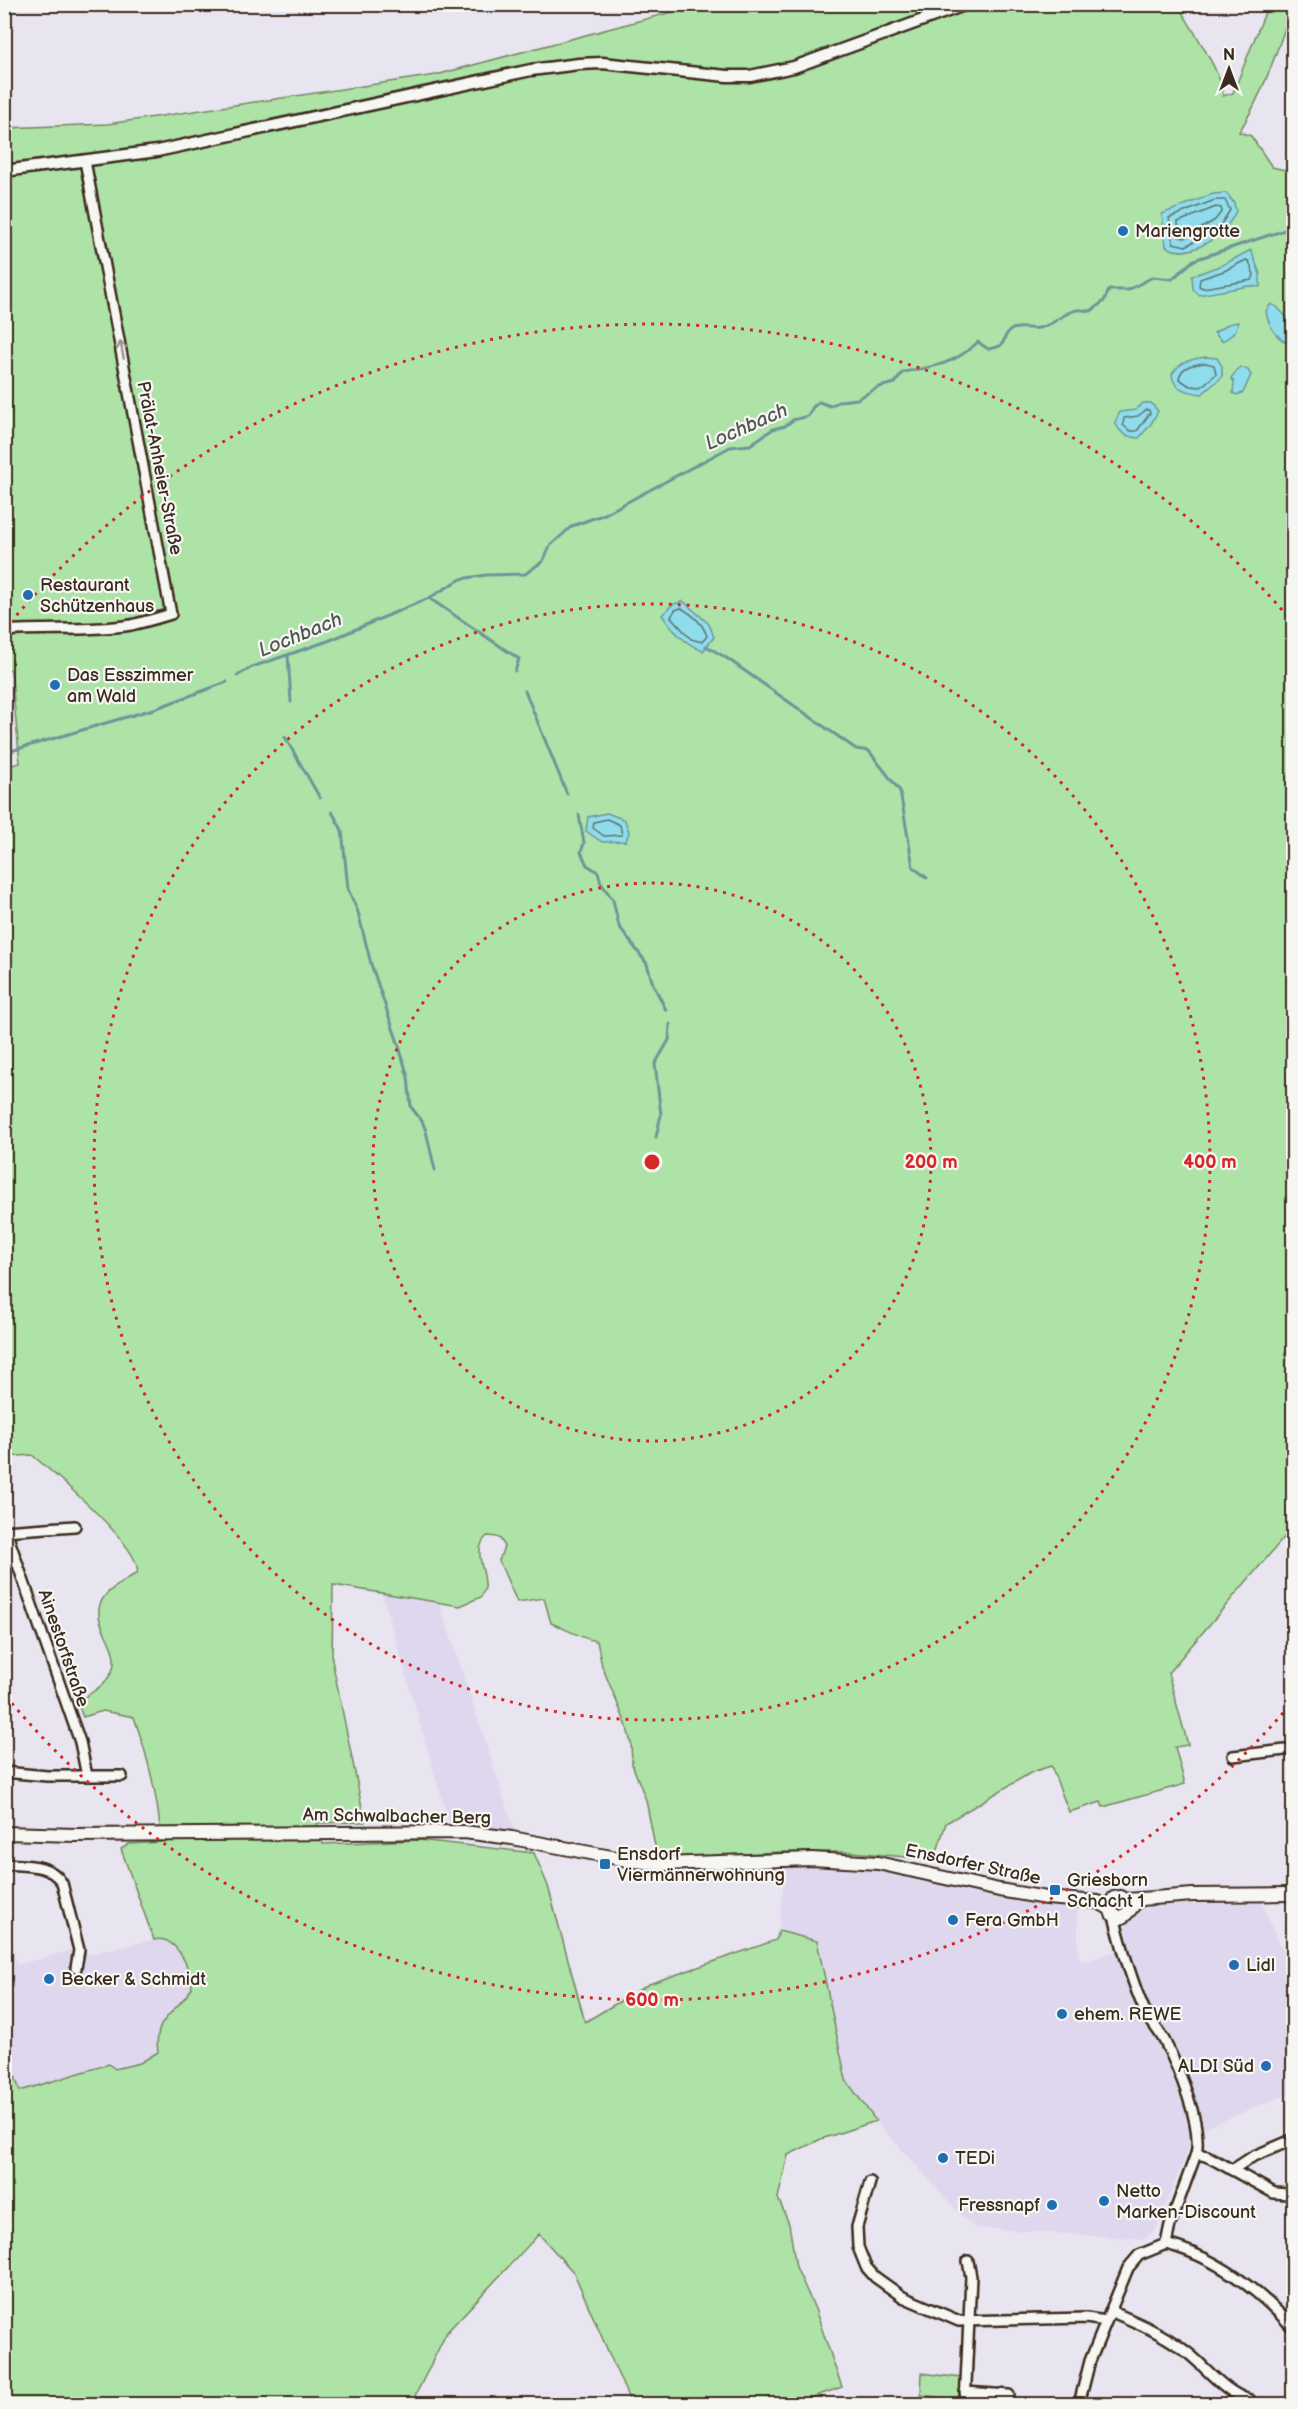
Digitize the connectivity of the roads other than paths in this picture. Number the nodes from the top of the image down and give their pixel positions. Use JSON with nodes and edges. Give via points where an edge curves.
{"nodes":[{"id":1,"x":967,"y":4,"type":"edge"},
{"id":2,"x":86,"y":161,"type":"junction"},
{"id":3,"x":4,"y":171,"type":"edge"},
{"id":4,"x":4,"y":631,"type":"edge"},
{"id":5,"x":75,"y":1526,"type":"dead end"},
{"id":6,"x":5,"y":1531,"type":"edge"},
{"id":7,"x":1293,"y":1749,"type":"edge"},
{"id":8,"x":1233,"y":1756,"type":"dead end"},
{"id":9,"x":4,"y":1772,"type":"edge"},
{"id":10,"x":87,"y":1776,"type":"junction"},
{"id":11,"x":122,"y":1776,"type":"dead end"},
{"id":12,"x":4,"y":1833,"type":"edge"},
{"id":13,"x":858,"y":1861,"type":"joint"},
{"id":14,"x":4,"y":1864,"type":"edge"},
{"id":15,"x":1293,"y":1894,"type":"edge"},
{"id":16,"x":1120,"y":1908,"type":"junction"},
{"id":17,"x":76,"y":1968,"type":"dead end"},
{"id":18,"x":1293,"y":2139,"type":"edge"},
{"id":19,"x":1196,"y":2154,"type":"junction"},
{"id":20,"x":1232,"y":2170,"type":"junction"},
{"id":21,"x":870,"y":2182,"type":"dead end"},
{"id":22,"x":1288,"y":2194,"type":"dead end"},
{"id":23,"x":1166,"y":2244,"type":"junction"},
{"id":24,"x":968,"y":2260,"type":"dead end"},
{"id":25,"x":1110,"y":2311,"type":"junction"},
{"id":26,"x":1106,"y":2321,"type":"junction"},
{"id":27,"x":970,"y":2322,"type":"junction"},
{"id":28,"x":1293,"y":2329,"type":"edge"},
{"id":29,"x":965,"y":2392,"type":"junction"},
{"id":30,"x":1009,"y":2395,"type":"dead end"},
{"id":31,"x":1250,"y":2400,"type":"dead end"},
{"id":32,"x":964,"y":2404,"type":"edge"},
{"id":33,"x":1079,"y":2404,"type":"edge"}],
"edges":[{"from":1,"to":2,"type":"street","via":[[774,72],[727,76],[623,64],[531,70],[157,151]]},
{"from":2,"to":3,"type":"street"},
{"from":4,"to":2,"type":"street","name":"Prälat-Anheier-Straße","one_way":true,"via":[[130,625],[171,614]]},
{"from":5,"to":6,"type":"street"},
{"from":6,"to":10,"type":"street","name":"Ainestorfstraße","via":[[80,1742]]},
{"from":7,"to":8,"type":"street"},
{"from":9,"to":10,"type":"street"},
{"from":10,"to":11,"type":"street"},
{"from":12,"to":13,"type":"main road","name":"Am Schwalbacher Berg","via":[[464,1832],[661,1864]]},
{"from":13,"to":16,"type":"main road","name":"Ensdorfer Straße","via":[[900,1866],[999,1890]]},
{"from":14,"to":17,"type":"street","via":[[42,1867],[57,1875],[79,1950]]},
{"from":15,"to":16,"type":"main road","via":[[1145,1898]]},
{"from":16,"to":19,"type":"street","via":[[1123,1950],[1145,2012],[1168,2048],[1193,2113]]},
{"from":18,"to":20,"type":"street"},
{"from":19,"to":20,"type":"street"},
{"from":19,"to":23,"type":"street"},
{"from":20,"to":22,"type":"street","via":[[1274,2193]]},
{"from":21,"to":27,"type":"street","via":[[857,2227],[858,2247],[866,2267],[903,2297],[949,2318]]},
{"from":23,"to":25,"type":"street","via":[[1149,2249],[1134,2260]]},
{"from":23,"to":28,"type":"street","via":[[1201,2256],[1239,2279]]},
{"from":24,"to":27,"type":"street"},
{"from":25,"to":26,"type":"street"},
{"from":25,"to":31,"type":"street","via":[[1162,2335],[1203,2364],[1235,2395]]},
{"from":26,"to":27,"type":"street","via":[[1086,2318]]},
{"from":26,"to":33,"type":"street"},
{"from":27,"to":29,"type":"street"},
{"from":29,"to":30,"type":"street"},
{"from":29,"to":32,"type":"street"}]}
